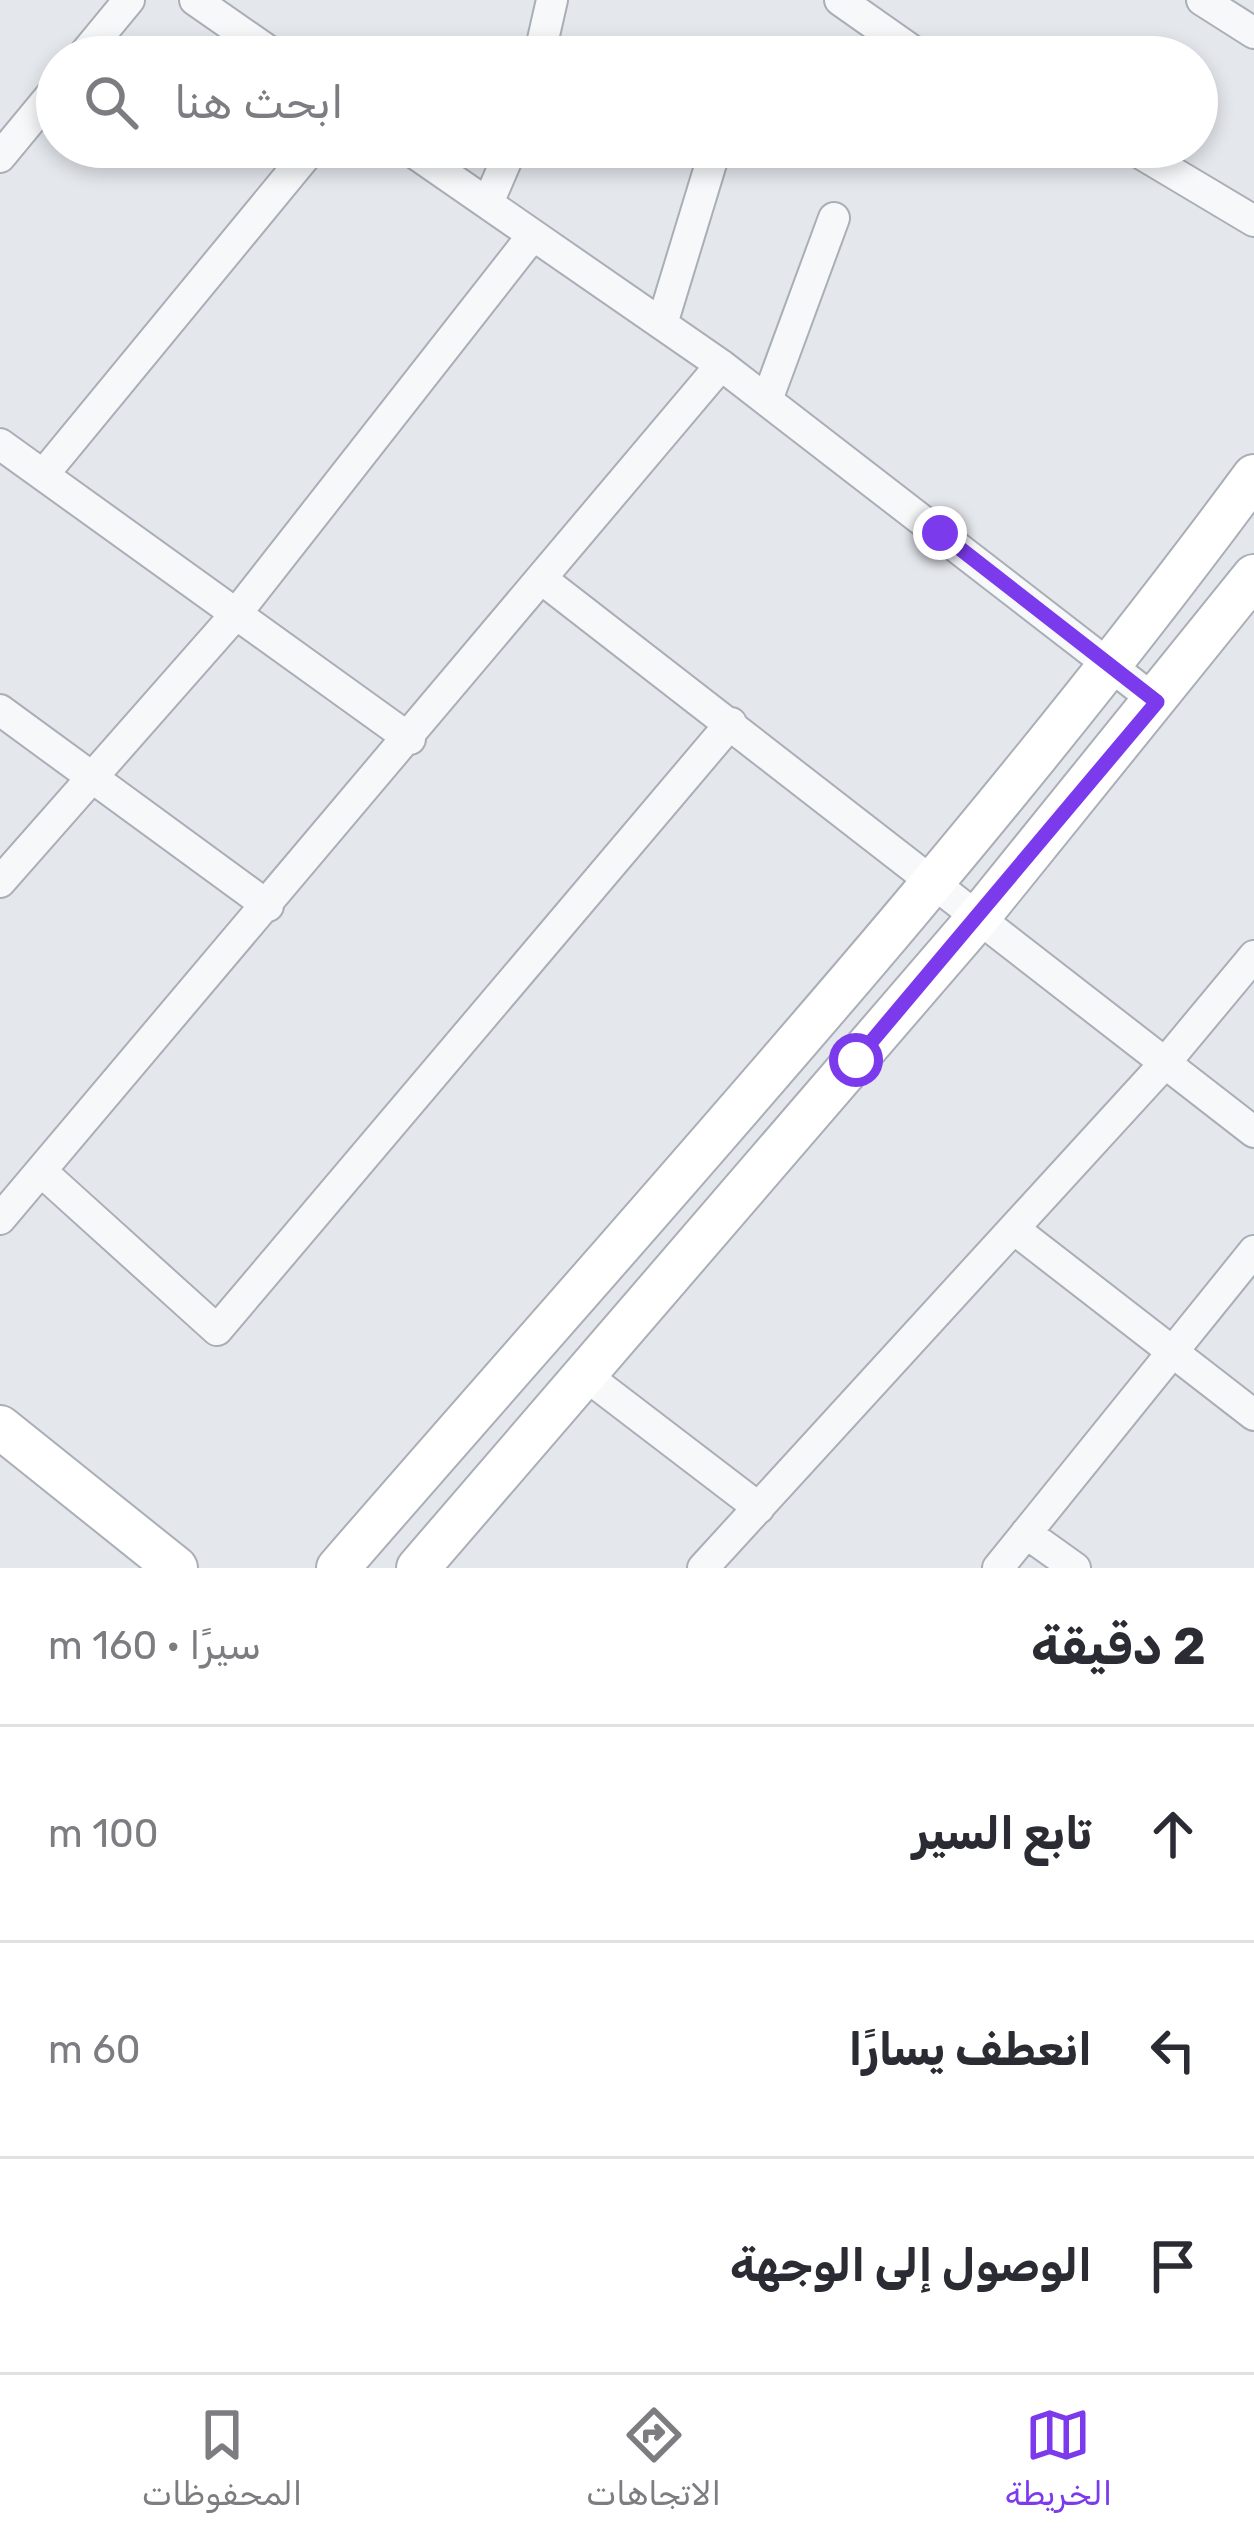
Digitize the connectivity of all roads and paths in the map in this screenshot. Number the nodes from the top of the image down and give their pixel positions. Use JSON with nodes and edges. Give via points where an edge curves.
{"nodes":[{"id":1,"x":129,"y":0,"type":"edge"},
{"id":2,"x":195,"y":0,"type":"edge"},
{"id":3,"x":552,"y":0,"type":"edge"},
{"id":4,"x":840,"y":0,"type":"edge"},
{"id":5,"x":1202,"y":0,"type":"edge"},
{"id":6,"x":240,"y":14,"type":"edge"},
{"id":7,"x":1240,"y":17,"type":"edge"},
{"id":8,"x":99,"y":36,"type":"edge"},
{"id":9,"x":544,"y":36,"type":"edge"},
{"id":10,"x":892,"y":36,"type":"edge"},
{"id":11,"x":36,"y":113,"type":"edge"},
{"id":12,"x":0,"y":157,"type":"edge"},
{"id":13,"x":297,"y":168,"type":"edge"},
{"id":14,"x":437,"y":168,"type":"edge"},
{"id":15,"x":503,"y":168,"type":"edge"},
{"id":16,"x":710,"y":168,"type":"edge"},
{"id":17,"x":1165,"y":168,"type":"edge"},
{"id":18,"x":488,"y":203,"type":"junction"},
{"id":19,"x":834,"y":218,"type":"dead end"},
{"id":20,"x":1254,"y":221,"type":"edge"},
{"id":21,"x":533,"y":235,"type":"junction"},
{"id":22,"x":662,"y":324,"type":"junction"},
{"id":23,"x":721,"y":365,"type":"junction"},
{"id":24,"x":766,"y":400,"type":"junction"},
{"id":25,"x":0,"y":444,"type":"edge"},
{"id":26,"x":43,"y":475,"type":"junction"},
{"id":27,"x":1254,"y":476,"type":"edge"},
{"id":28,"x":1254,"y":576,"type":"edge"},
{"id":29,"x":544,"y":580,"type":"junction"},
{"id":30,"x":236,"y":614,"type":"junction"},
{"id":31,"x":1114,"y":666,"type":"junction"},
{"id":32,"x":1157,"y":702,"type":"junction"},
{"id":33,"x":0,"y":710,"type":"edge"},
{"id":34,"x":731,"y":723,"type":"junction"},
{"id":35,"x":410,"y":739,"type":"junction"},
{"id":36,"x":93,"y":774,"type":"junction"},
{"id":37,"x":0,"y":882,"type":"edge"},
{"id":38,"x":931,"y":884,"type":"junction"},
{"id":39,"x":268,"y":906,"type":"junction"},
{"id":40,"x":977,"y":920,"type":"junction"},
{"id":41,"x":1254,"y":956,"type":"edge"},
{"id":42,"x":1165,"y":1064,"type":"junction"},
{"id":43,"x":1254,"y":1132,"type":"edge"},
{"id":44,"x":41,"y":1171,"type":"junction"},
{"id":45,"x":0,"y":1219,"type":"edge"},
{"id":46,"x":1014,"y":1229,"type":"junction"},
{"id":47,"x":1254,"y":1251,"type":"edge"},
{"id":48,"x":1173,"y":1352,"type":"junction"},
{"id":49,"x":585,"y":1375,"type":"junction"},
{"id":50,"x":1254,"y":1415,"type":"edge"},
{"id":51,"x":0,"y":1427,"type":"edge"},
{"id":52,"x":759,"y":1508,"type":"junction"},
{"id":53,"x":1026,"y":1533,"type":"junction"},
{"id":54,"x":176,"y":1568,"type":"edge"},
{"id":55,"x":338,"y":1568,"type":"edge"},
{"id":56,"x":418,"y":1568,"type":"edge"},
{"id":57,"x":704,"y":1568,"type":"edge"},
{"id":58,"x":998,"y":1568,"type":"edge"},
{"id":59,"x":1075,"y":1568,"type":"edge"}],
"edges":[{"from":1,"to":8,"type":"street"},
{"from":2,"to":6,"type":"street"},
{"from":3,"to":9,"type":"street"},
{"from":4,"to":10,"type":"street"},
{"from":5,"to":7,"type":"street"},
{"from":11,"to":12,"type":"street"},
{"from":13,"to":26,"type":"street"},
{"from":14,"to":18,"type":"street"},
{"from":15,"to":18,"type":"street"},
{"from":16,"to":22,"type":"street"},
{"from":17,"to":20,"type":"street"},
{"from":18,"to":21,"type":"street"},
{"from":19,"to":24,"type":"street"},
{"from":21,"to":22,"type":"street"},
{"from":21,"to":30,"type":"street"},
{"from":22,"to":23,"type":"street"},
{"from":23,"to":24,"type":"street"},
{"from":23,"to":29,"type":"street"},
{"from":24,"to":31,"type":"street"},
{"from":25,"to":26,"type":"street"},
{"from":26,"to":30,"type":"street"},
{"from":27,"to":31,"type":"street"},
{"from":28,"to":32,"type":"street"},
{"from":29,"to":34,"type":"street"},
{"from":29,"to":35,"type":"street"},
{"from":30,"to":35,"type":"street"},
{"from":30,"to":36,"type":"street"},
{"from":31,"to":32,"type":"street"},
{"from":31,"to":38,"type":"street"},
{"from":32,"to":40,"type":"street"},
{"from":33,"to":36,"type":"street"},
{"from":34,"to":38,"type":"street"},
{"from":34,"to":44,"type":"street","via":[[217,1330]]},
{"from":35,"to":39,"type":"street"},
{"from":36,"to":37,"type":"street"},
{"from":36,"to":39,"type":"street"},
{"from":38,"to":40,"type":"street"},
{"from":38,"to":55,"type":"street"},
{"from":39,"to":44,"type":"street"},
{"from":40,"to":42,"type":"street"},
{"from":40,"to":49,"type":"street"},
{"from":41,"to":42,"type":"street"},
{"from":42,"to":43,"type":"street"},
{"from":42,"to":46,"type":"street"},
{"from":44,"to":45,"type":"street"},
{"from":46,"to":48,"type":"street"},
{"from":46,"to":52,"type":"street"},
{"from":47,"to":48,"type":"street"},
{"from":48,"to":50,"type":"street"},
{"from":48,"to":53,"type":"street"},
{"from":49,"to":52,"type":"street"},
{"from":49,"to":56,"type":"street"},
{"from":51,"to":54,"type":"street"},
{"from":52,"to":57,"type":"street"},
{"from":53,"to":58,"type":"street"},
{"from":53,"to":59,"type":"street"}]}
